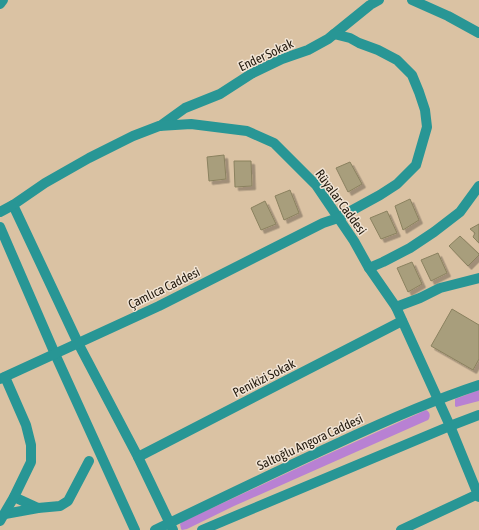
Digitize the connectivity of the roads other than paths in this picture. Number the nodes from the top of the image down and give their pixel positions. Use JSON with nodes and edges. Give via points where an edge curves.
{"nodes":[{"id":1,"x":2,"y":0,"type":"edge"},
{"id":2,"x":379,"y":0,"type":"edge"},
{"id":3,"x":412,"y":0,"type":"edge"},
{"id":4,"x":0,"y":4,"type":"edge"},
{"id":5,"x":476,"y":31,"type":"edge"},
{"id":6,"x":334,"y":34,"type":"junction"},
{"id":7,"x":479,"y":41,"type":"edge"},
{"id":8,"x":159,"y":126,"type":"junction"},
{"id":9,"x":479,"y":186,"type":"edge"},
{"id":10,"x":13,"y":205,"type":"junction"},
{"id":11,"x":0,"y":212,"type":"edge"},
{"id":12,"x":338,"y":218,"type":"junction"},
{"id":13,"x":0,"y":227,"type":"edge"},
{"id":14,"x":369,"y":268,"type":"junction"},
{"id":15,"x":479,"y":278,"type":"edge"},
{"id":16,"x":396,"y":307,"type":"junction"},
{"id":17,"x":402,"y":321,"type":"junction"},
{"id":18,"x":78,"y":343,"type":"junction"},
{"id":19,"x":56,"y":354,"type":"junction"},
{"id":20,"x":3,"y":378,"type":"edge"},
{"id":21,"x":479,"y":385,"type":"edge"},
{"id":22,"x":437,"y":400,"type":"junction"},
{"id":23,"x":479,"y":414,"type":"edge"},
{"id":24,"x":450,"y":426,"type":"junction"},
{"id":25,"x":138,"y":457,"type":"junction"},
{"id":26,"x":89,"y":461,"type":"dead end"},
{"id":27,"x":478,"y":496,"type":"edge"},
{"id":28,"x":14,"y":497,"type":"junction"},
{"id":29,"x":38,"y":508,"type":"junction"},
{"id":30,"x":2,"y":518,"type":"edge"},
{"id":31,"x":171,"y":527,"type":"edge"},
{"id":32,"x":135,"y":530,"type":"edge"},
{"id":33,"x":155,"y":530,"type":"edge"},
{"id":34,"x":202,"y":530,"type":"edge"},
{"id":35,"x":401,"y":530,"type":"edge"}],
"edges":[{"from":1,"to":4,"type":"street"},
{"from":2,"to":6,"type":"street","name":"Ender Sokak"},
{"from":3,"to":5,"type":"street"},
{"from":5,"to":7,"type":"street"},
{"from":6,"to":8,"type":"street","name":"Ender Sokak","via":[[308,50],[250,74],[220,94],[185,108]]},
{"from":6,"to":12,"type":"street","name":"Çamlıca Caddesi","via":[[378,50],[397,60],[412,75],[425,110],[427,128],[416,165],[397,184]]},
{"from":8,"to":10,"type":"street","name":"Rüyalar Caddesi","via":[[89,158]]},
{"from":8,"to":12,"type":"street","name":"Rüyalar Caddesi","via":[[190,124],[247,130],[274,143],[316,185]]},
{"from":9,"to":14,"type":"street","via":[[460,212],[434,232],[410,248]]},
{"from":10,"to":11,"type":"street","name":"Rüyalar Caddesi"},
{"from":10,"to":18,"type":"street"},
{"from":12,"to":14,"type":"street","name":"Rüyalar Caddesi","via":[[354,240]]},
{"from":12,"to":18,"type":"street","name":"Çamlıca Caddesi"},
{"from":13,"to":19,"type":"street"},
{"from":14,"to":16,"type":"street","name":"Rüyalar Caddesi"},
{"from":15,"to":16,"type":"street","via":[[440,288]]},
{"from":16,"to":17,"type":"street","name":"Rüyalar Caddesi"},
{"from":17,"to":22,"type":"street","name":"Rüyalar Caddesi"},
{"from":17,"to":25,"type":"street","name":"Penikizi Sokak"},
{"from":18,"to":19,"type":"street","name":"Çamlıca Caddesi"},
{"from":18,"to":25,"type":"street"},
{"from":19,"to":20,"type":"street","name":"Çamlıca Caddesi"},
{"from":19,"to":32,"type":"street"},
{"from":20,"to":28,"type":"street","via":[[26,425],[32,445],[31,462]]},
{"from":21,"to":22,"type":"street","name":"Saltoğlu Angora Caddesi"},
{"from":22,"to":24,"type":"street","name":"Rüyalar Caddesi"},
{"from":22,"to":31,"type":"street","name":"Saltoğlu Angora Caddesi","via":[[283,468]]},
{"from":23,"to":24,"type":"street"},
{"from":24,"to":27,"type":"street","name":"Rüyalar Caddesi"},
{"from":24,"to":34,"type":"street"},
{"from":25,"to":31,"type":"street"},
{"from":26,"to":29,"type":"street","via":[[68,501],[60,506]]},
{"from":27,"to":35,"type":"street"},
{"from":28,"to":29,"type":"street"},
{"from":28,"to":30,"type":"street"},
{"from":29,"to":30,"type":"street"},
{"from":31,"to":33,"type":"street","name":"Saltoğlu Angora Caddesi"}]}
